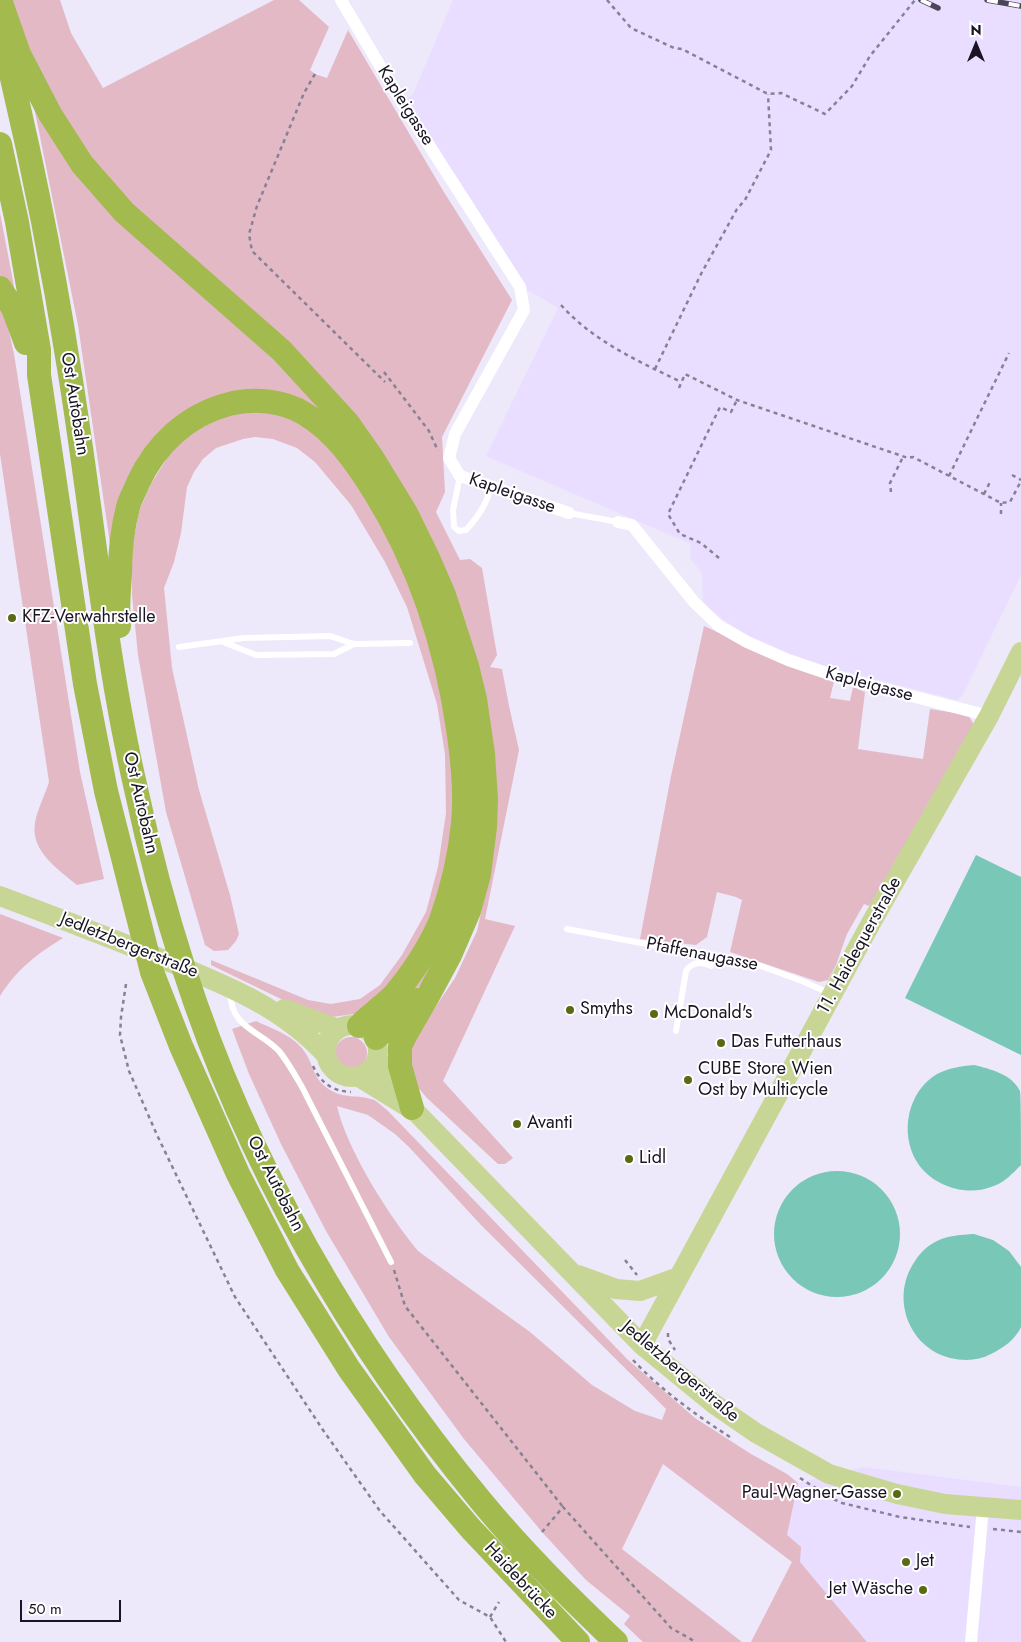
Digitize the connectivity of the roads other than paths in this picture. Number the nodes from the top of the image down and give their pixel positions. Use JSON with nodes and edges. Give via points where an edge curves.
{"nodes":[{"id":1,"x":0,"y":0,"type":"edge"},
{"id":2,"x":341,"y":0,"type":"edge"},
{"id":3,"x":0,"y":29,"type":"edge"},
{"id":4,"x":0,"y":144,"type":"edge"},
{"id":5,"x":0,"y":288,"type":"edge"},
{"id":6,"x":39,"y":375,"type":"junction"},
{"id":7,"x":460,"y":476,"type":"junction"},
{"id":8,"x":490,"y":486,"type":"junction"},
{"id":9,"x":569,"y":513,"type":"joint"},
{"id":10,"x":618,"y":522,"type":"joint"},
{"id":11,"x":222,"y":642,"type":"junction"},
{"id":12,"x":410,"y":643,"type":"dead end"},
{"id":13,"x":354,"y":644,"type":"junction"},
{"id":14,"x":179,"y":647,"type":"dead end"},
{"id":15,"x":1021,"y":652,"type":"edge"},
{"id":16,"x":115,"y":682,"type":"junction"},
{"id":17,"x":989,"y":716,"type":"junction"},
{"id":18,"x":0,"y":896,"type":"edge"},
{"id":19,"x":567,"y":929,"type":"dead end"},
{"id":20,"x":711,"y":966,"type":"dead end"},
{"id":21,"x":435,"y":981,"type":"junction"},
{"id":22,"x":230,"y":987,"type":"junction"},
{"id":23,"x":833,"y":995,"type":"junction"},
{"id":24,"x":256,"y":1000,"type":"junction"},
{"id":25,"x":676,"y":1031,"type":"dead end"},
{"id":26,"x":363,"y":1038,"type":"junction"},
{"id":27,"x":319,"y":1060,"type":"junction"},
{"id":28,"x":359,"y":1085,"type":"junction"},
{"id":29,"x":412,"y":1108,"type":"junction"},
{"id":30,"x":391,"y":1262,"type":"road end"},
{"id":31,"x":572,"y":1273,"type":"junction"},
{"id":32,"x":679,"y":1277,"type":"junction"},
{"id":33,"x":636,"y":1351,"type":"junction"},
{"id":34,"x":482,"y":1503,"type":"joint"},
{"id":35,"x":983,"y":1507,"type":"junction"},
{"id":36,"x":1021,"y":1510,"type":"edge"},
{"id":37,"x":471,"y":1529,"type":"joint"},
{"id":38,"x":573,"y":1638,"type":"edge"},
{"id":39,"x":616,"y":1642,"type":"edge"},
{"id":40,"x":971,"y":1642,"type":"edge"}],
"edges":[{"from":1,"to":21,"type":"highway","via":[[32,80],[82,164],[124,212],[282,351],[346,422],[373,458],[428,558],[454,623],[475,699],[486,799],[483,848],[475,892],[461,931]]},
{"from":2,"to":7,"type":"street","name":"Kapleigasse","via":[[402,103],[520,287],[524,310],[455,434],[449,458]]},
{"from":3,"to":16,"type":"highway","name":"Ost Autobahn","via":[[42,217],[69,370]]},
{"from":4,"to":6,"type":"highway","name":"Ost Autobahn","via":[[37,340]]},
{"from":5,"to":6,"type":"highway","via":[[13,308]]},
{"from":6,"to":37,"type":"highway","name":"Ost Autobahn","via":[[85,684],[106,791],[152,972],[238,1174],[287,1270],[349,1370],[425,1475]]},
{"from":7,"to":8,"type":"street","name":"Kapleigasse"},
{"from":7,"to":8,"type":"lane","via":[[453,510],[454,527],[459,531],[466,530],[472,523],[490,494]]},
{"from":8,"to":9,"type":"street","name":"Kapleigasse"},
{"from":9,"to":10,"type":"lane","name":"Kapleigasse"},
{"from":10,"to":17,"type":"street","name":"Kapleigasse","via":[[632,524],[694,602],[719,626],[747,642],[838,677]]},
{"from":11,"to":13,"type":"lane","via":[[244,638],[330,636]]},
{"from":11,"to":13,"type":"lane","via":[[256,655],[334,654]]},
{"from":11,"to":14,"type":"lane"},
{"from":12,"to":13,"type":"lane"},
{"from":15,"to":17,"type":"main road","name":"11. Haidequerstraße"},
{"from":16,"to":26,"type":"highway","via":[[122,653],[118,614],[121,542],[129,504],[143,473],[162,444],[186,423],[212,408],[242,401],[272,402],[303,413],[331,434],[358,466],[391,519],[419,579],[443,652],[455,703],[463,767],[463,822],[454,876],[440,921],[416,966],[387,1001]]},
{"from":16,"to":34,"type":"highway","name":"Ost Autobahn","via":[[135,786],[185,973],[217,1060],[276,1192],[354,1327],[419,1421]]},
{"from":17,"to":23,"type":"main road","name":"11. Haidequerstraße"},
{"from":18,"to":22,"type":"main road","name":"Jedletzbergerstraße","via":[[114,938]]},
{"from":19,"to":23,"type":"lane","name":"Pfaffenaugasse","via":[[758,965]]},
{"from":20,"to":25,"type":"lane","via":[[697,963],[686,970]]},
{"from":21,"to":26,"type":"highway","via":[[416,1002]]},
{"from":21,"to":29,"type":"highway","via":[[400,1046],[400,1066]]},
{"from":22,"to":24,"type":"main road","name":"Jedletzbergerstraße"},
{"from":22,"to":30,"type":"lane","via":[[232,1006],[244,1026],[278,1050],[290,1066]]},
{"from":23,"to":32,"type":"main road","name":"11. Haidequerstraße"},
{"from":24,"to":26,"type":"main road","name":"Jedletzbergerstraße"},
{"from":24,"to":27,"type":"main road","name":"Jedletzbergerstraße","via":[[305,1033]]},
{"from":26,"to":27,"type":"main road","via":[[328,1040]]},
{"from":26,"to":28,"type":"main road","via":[[370,1071]]},
{"from":26,"to":29,"type":"main road","name":"Jedletzbergerstraße"},
{"from":27,"to":28,"type":"main road","name":"Jedletzbergerstraße"},
{"from":28,"to":29,"type":"main road","name":"Jedletzbergerstraße"},
{"from":29,"to":31,"type":"main road","name":"Jedletzbergerstraße"},
{"from":31,"to":32,"type":"main road","via":[[616,1289],[640,1291]]},
{"from":31,"to":33,"type":"main road","name":"Jedletzbergerstraße"},
{"from":32,"to":33,"type":"main road","name":"11. Haidequerstraße"},
{"from":33,"to":35,"type":"main road","name":"Jedletzbergerstraße","via":[[756,1433],[829,1474],[897,1494]]},
{"from":34,"to":39,"type":"highway","name":"Haidebrücke","via":[[569,1597]]},
{"from":35,"to":36,"type":"main road","name":"Jedletzbergerstraße"},
{"from":35,"to":40,"type":"street"},
{"from":37,"to":38,"type":"highway","name":"Haidebrücke"}]}
